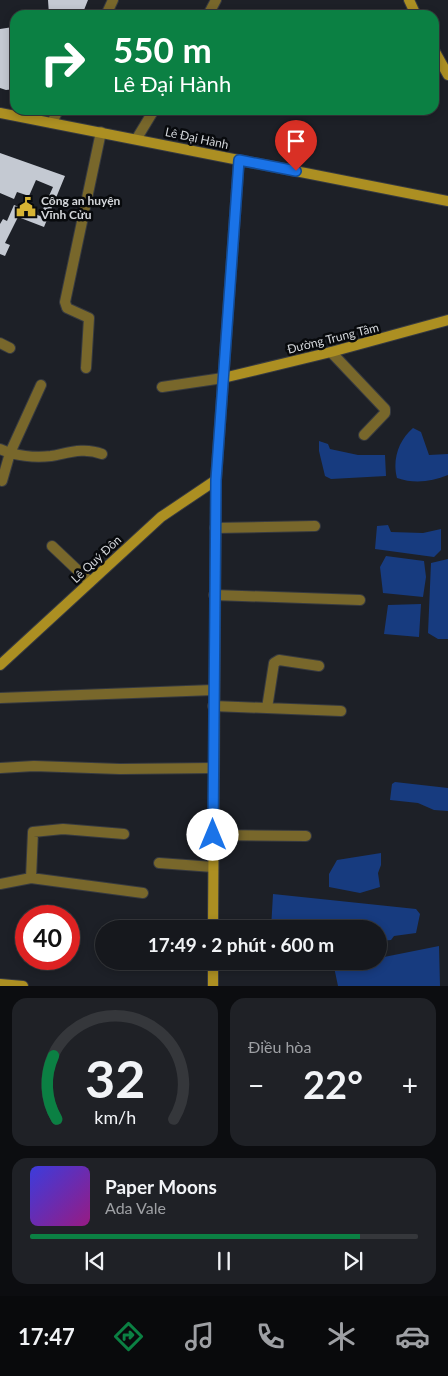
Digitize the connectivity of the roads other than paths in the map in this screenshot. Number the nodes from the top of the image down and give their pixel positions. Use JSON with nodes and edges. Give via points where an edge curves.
{"nodes":[{"id":1,"x":439,"y":59,"type":"edge"},
{"id":2,"x":448,"y":75,"type":"edge"},
{"id":3,"x":12,"y":115,"type":"edge"},
{"id":4,"x":56,"y":115,"type":"edge"},
{"id":5,"x":151,"y":115,"type":"edge"},
{"id":6,"x":52,"y":122,"type":"junction"},
{"id":7,"x":101,"y":132,"type":"junction"},
{"id":8,"x":137,"y":138,"type":"junction"},
{"id":9,"x":239,"y":160,"type":"junction"},
{"id":10,"x":448,"y":201,"type":"edge"},
{"id":11,"x":448,"y":320,"type":"edge"},
{"id":12,"x":0,"y":343,"type":"edge"},
{"id":13,"x":10,"y":348,"type":"dead end"},
{"id":14,"x":331,"y":352,"type":"junction"},
{"id":15,"x":86,"y":368,"type":"dead end"},
{"id":16,"x":223,"y":378,"type":"junction"},
{"id":17,"x":41,"y":385,"type":"dead end"},
{"id":18,"x":162,"y":387,"type":"dead end"},
{"id":19,"x":364,"y":436,"type":"dead end"},
{"id":20,"x":5,"y":451,"type":"edge"},
{"id":21,"x":102,"y":454,"type":"dead end"},
{"id":22,"x":216,"y":480,"type":"junction"},
{"id":23,"x":2,"y":481,"type":"dead end"},
{"id":24,"x":315,"y":526,"type":"dead end"},
{"id":25,"x":215,"y":528,"type":"junction"},
{"id":26,"x":52,"y":546,"type":"dead end"},
{"id":27,"x":90,"y":582,"type":"junction"},
{"id":28,"x":214,"y":595,"type":"junction"},
{"id":29,"x":360,"y":600,"type":"dead end"},
{"id":30,"x":0,"y":665,"type":"edge"},
{"id":31,"x":319,"y":666,"type":"dead end"},
{"id":32,"x":213,"y":690,"type":"junction"},
{"id":33,"x":0,"y":698,"type":"edge"},
{"id":34,"x":213,"y":706,"type":"junction"},
{"id":35,"x":267,"y":708,"type":"junction"},
{"id":36,"x":341,"y":711,"type":"dead end"},
{"id":37,"x":0,"y":768,"type":"edge"},
{"id":38,"x":213,"y":768,"type":"junction"},
{"id":39,"x":124,"y":834,"type":"dead end"},
{"id":40,"x":213,"y":835,"type":"junction"},
{"id":41,"x":306,"y":836,"type":"dead end"},
{"id":42,"x":159,"y":862,"type":"dead end"},
{"id":43,"x":212,"y":867,"type":"junction"},
{"id":44,"x":31,"y":878,"type":"junction"},
{"id":45,"x":0,"y":884,"type":"edge"},
{"id":46,"x":143,"y":893,"type":"dead end"},
{"id":47,"x":213,"y":920,"type":"edge"},
{"id":48,"x":213,"y":970,"type":"edge"},
{"id":49,"x":0,"y":984,"type":"edge"},
{"id":50,"x":24,"y":986,"type":"edge"},
{"id":51,"x":213,"y":986,"type":"edge"}],
"edges":[{"from":1,"to":2,"type":"street"},
{"from":3,"to":6,"type":"street","name":"Lê Đại Hành"},
{"from":4,"to":6,"type":"street"},
{"from":5,"to":8,"type":"street"},
{"from":6,"to":7,"type":"street","name":"Lê Đại Hành"},
{"from":7,"to":8,"type":"street","name":"Lê Đại Hành"},
{"from":7,"to":15,"type":"street","via":[[65,302],[67,308],[88,318]]},
{"from":8,"to":9,"type":"street","name":"Lê Đại Hành"},
{"from":9,"to":10,"type":"street","name":"Lê Đại Hành"},
{"from":9,"to":16,"type":"street"},
{"from":11,"to":14,"type":"street","name":"Đường Trung Tâm"},
{"from":12,"to":13,"type":"street"},
{"from":14,"to":16,"type":"street","name":"Đường Trung Tâm"},
{"from":14,"to":19,"type":"street","via":[[386,409]]},
{"from":16,"to":18,"type":"street"},
{"from":16,"to":22,"type":"street"},
{"from":17,"to":20,"type":"street"},
{"from":20,"to":21,"type":"street","via":[[42,456],[72,451]]},
{"from":20,"to":23,"type":"street"},
{"from":22,"to":25,"type":"street"},
{"from":22,"to":27,"type":"street","name":"Lê Quý Đôn","via":[[161,517]]},
{"from":24,"to":25,"type":"street"},
{"from":25,"to":28,"type":"street"},
{"from":26,"to":27,"type":"street"},
{"from":27,"to":30,"type":"street","name":"Lê Quý Đôn"},
{"from":28,"to":29,"type":"street"},
{"from":28,"to":32,"type":"street"},
{"from":31,"to":35,"type":"street","via":[[279,660],[274,663]]},
{"from":32,"to":33,"type":"street"},
{"from":32,"to":34,"type":"street"},
{"from":34,"to":35,"type":"street"},
{"from":34,"to":38,"type":"street"},
{"from":35,"to":36,"type":"street"},
{"from":37,"to":38,"type":"street"},
{"from":38,"to":40,"type":"street"},
{"from":39,"to":44,"type":"street","via":[[63,829],[33,832]]},
{"from":40,"to":41,"type":"street"},
{"from":40,"to":43,"type":"street"},
{"from":42,"to":43,"type":"street"},
{"from":43,"to":47,"type":"street"},
{"from":44,"to":45,"type":"street"},
{"from":44,"to":46,"type":"street"},
{"from":48,"to":51,"type":"street"},
{"from":49,"to":50,"type":"street"}]}
